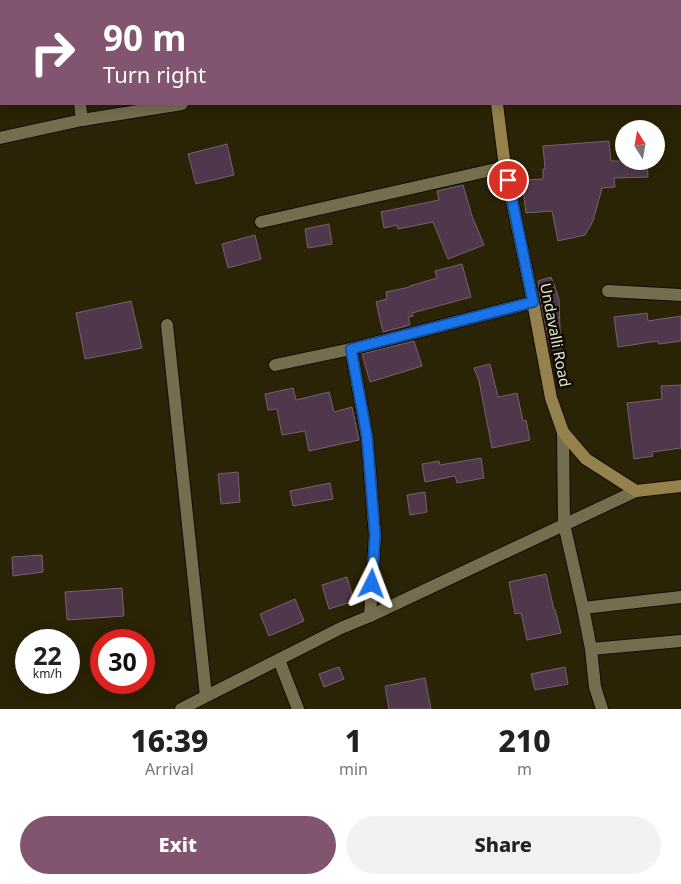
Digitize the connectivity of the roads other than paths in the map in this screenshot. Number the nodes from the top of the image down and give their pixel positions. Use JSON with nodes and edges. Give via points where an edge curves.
{"nodes":[{"id":1,"x":80,"y":105,"type":"edge"},
{"id":2,"x":176,"y":105,"type":"edge"},
{"id":3,"x":497,"y":105,"type":"edge"},
{"id":4,"x":82,"y":120,"type":"junction"},
{"id":5,"x":0,"y":138,"type":"edge"},
{"id":6,"x":505,"y":167,"type":"junction"},
{"id":7,"x":261,"y":222,"type":"dead end"},
{"id":8,"x":608,"y":291,"type":"dead end"},
{"id":9,"x":681,"y":295,"type":"edge"},
{"id":10,"x":533,"y":302,"type":"junction"},
{"id":11,"x":167,"y":325,"type":"dead end"},
{"id":12,"x":351,"y":349,"type":"junction"},
{"id":13,"x":275,"y":365,"type":"dead end"},
{"id":14,"x":563,"y":432,"type":"junction"},
{"id":15,"x":681,"y":486,"type":"edge"},
{"id":16,"x":636,"y":491,"type":"junction"},
{"id":17,"x":564,"y":524,"type":"junction"},
{"id":18,"x":681,"y":597,"type":"edge"},
{"id":19,"x":583,"y":608,"type":"junction"},
{"id":20,"x":370,"y":616,"type":"junction"},
{"id":21,"x":681,"y":642,"type":"edge"},
{"id":22,"x":591,"y":649,"type":"junction"},
{"id":23,"x":278,"y":660,"type":"junction"},
{"id":24,"x":206,"y":696,"type":"junction"},
{"id":25,"x":183,"y":709,"type":"edge"},
{"id":26,"x":298,"y":709,"type":"edge"},
{"id":27,"x":602,"y":709,"type":"edge"}],
"edges":[{"from":1,"to":4,"type":"street"},
{"from":2,"to":4,"type":"street"},
{"from":3,"to":6,"type":"main road","name":"Undavalli Road"},
{"from":4,"to":5,"type":"street"},
{"from":6,"to":7,"type":"street"},
{"from":6,"to":10,"type":"main road","name":"Undavalli Road"},
{"from":8,"to":9,"type":"street"},
{"from":10,"to":12,"type":"street"},
{"from":10,"to":14,"type":"main road","name":"Undavalli Road","via":[[551,398]]},
{"from":11,"to":24,"type":"street"},
{"from":12,"to":13,"type":"street"},
{"from":12,"to":20,"type":"street","via":[[367,437],[375,535]]},
{"from":14,"to":16,"type":"main road","name":"Undavalli Road","via":[[586,460]]},
{"from":14,"to":17,"type":"street"},
{"from":15,"to":16,"type":"main road"},
{"from":16,"to":17,"type":"street"},
{"from":17,"to":19,"type":"street"},
{"from":17,"to":20,"type":"street"},
{"from":18,"to":19,"type":"street"},
{"from":19,"to":22,"type":"street"},
{"from":20,"to":23,"type":"street"},
{"from":21,"to":22,"type":"street"},
{"from":22,"to":27,"type":"street","via":[[595,687]]},
{"from":23,"to":24,"type":"street"},
{"from":23,"to":26,"type":"street"},
{"from":24,"to":25,"type":"street"}]}
